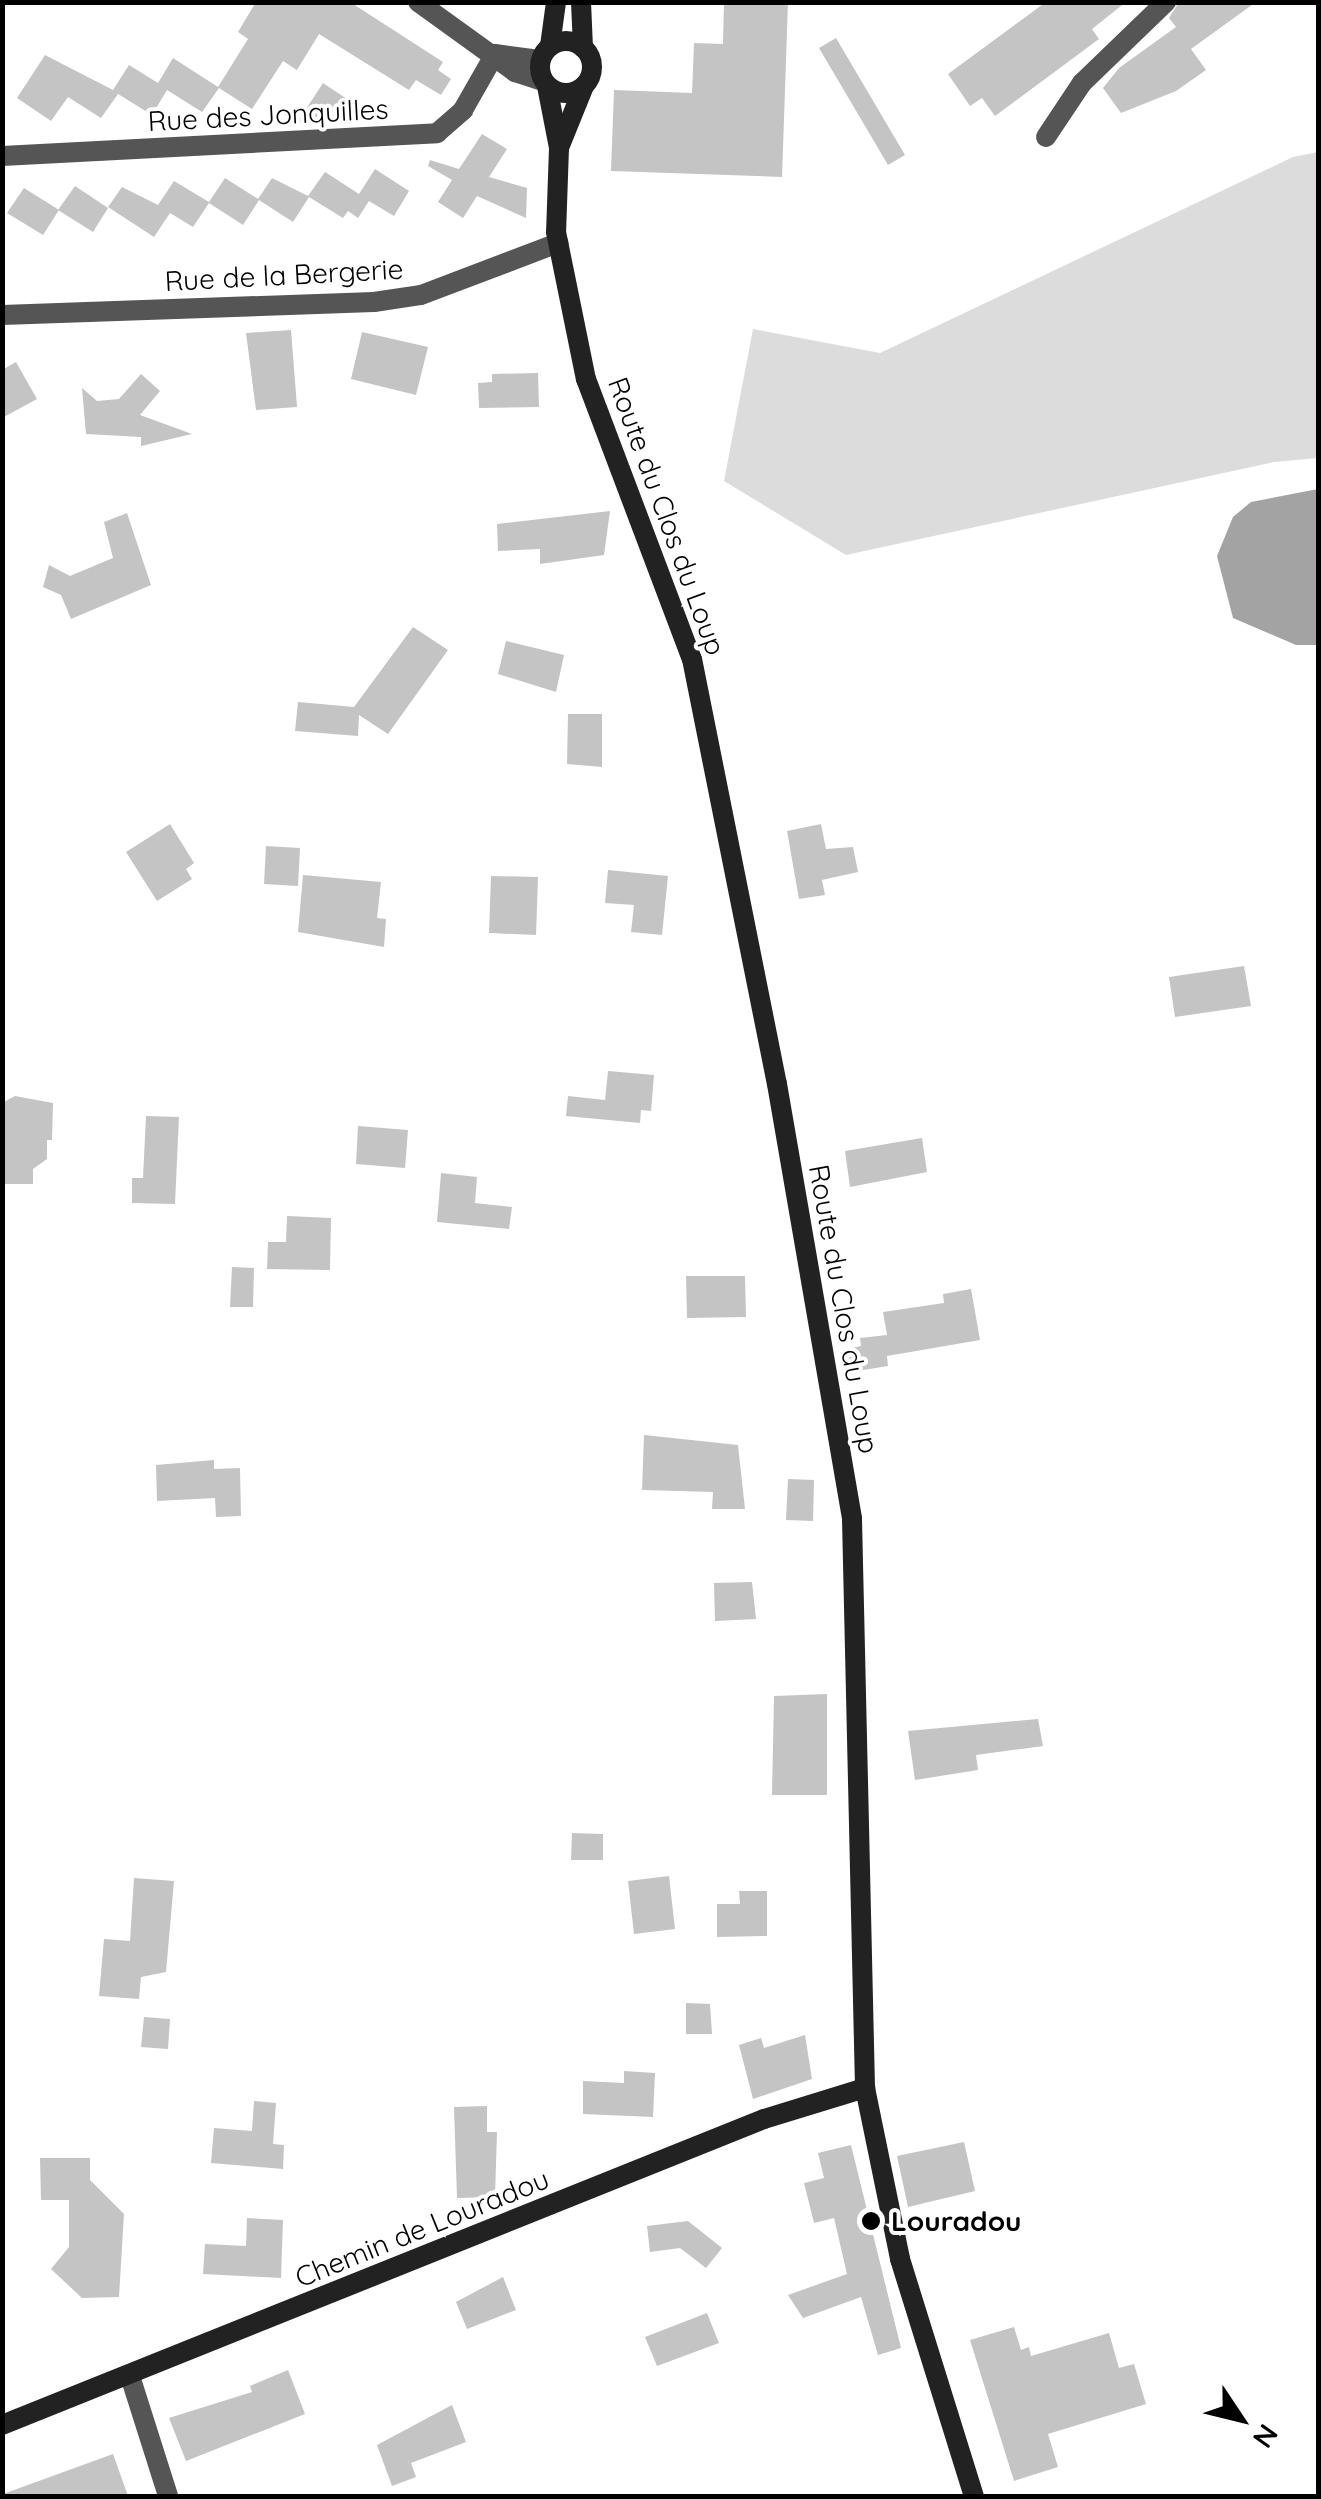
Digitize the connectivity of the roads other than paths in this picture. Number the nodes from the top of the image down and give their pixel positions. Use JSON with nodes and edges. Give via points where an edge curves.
{"nodes":[{"id":1,"x":418,"y":2,"type":"edge"},
{"id":2,"x":556,"y":2,"type":"edge"},
{"id":3,"x":581,"y":2,"type":"edge"},
{"id":4,"x":1166,"y":2,"type":"edge"},
{"id":5,"x":583,"y":48,"type":"junction"},
{"id":6,"x":495,"y":54,"type":"junction"},
{"id":7,"x":545,"y":68,"type":"junction"},
{"id":8,"x":584,"y":86,"type":"junction"},
{"id":9,"x":1046,"y":137,"type":"dead end"},
{"id":10,"x":559,"y":148,"type":"junction"},
{"id":11,"x":2,"y":156,"type":"edge"},
{"id":12,"x":557,"y":237,"type":"junction"},
{"id":13,"x":2,"y":315,"type":"edge"},
{"id":14,"x":865,"y":2088,"type":"junction"},
{"id":15,"x":130,"y":2376,"type":"junction"},
{"id":16,"x":2,"y":2425,"type":"edge"},
{"id":17,"x":168,"y":2496,"type":"edge"},
{"id":18,"x":974,"y":2496,"type":"edge"}],
"edges":[{"from":1,"to":6,"type":"street"},
{"from":2,"to":7,"type":"street","name":"Route du Clos du Loup"},
{"from":3,"to":5,"type":"street"},
{"from":4,"to":9,"type":"street","via":[[1082,84]]},
{"from":5,"to":7,"type":"street","via":[[567,41]]},
{"from":5,"to":8,"type":"street","via":[[592,67]]},
{"from":6,"to":7,"type":"street"},
{"from":6,"to":11,"type":"street","name":"Rue des Jonquilles","via":[[463,110],[437,133]]},
{"from":7,"to":8,"type":"street","via":[[570,94]]},
{"from":7,"to":10,"type":"street","name":"Route du Clos du Loup"},
{"from":8,"to":10,"type":"street","name":"Route du Clos du Loup"},
{"from":10,"to":12,"type":"street","name":"Route du Clos du Loup"},
{"from":12,"to":13,"type":"street","name":"Rue de la Bergerie","via":[[420,294],[374,302]]},
{"from":12,"to":14,"type":"street","name":"Route du Clos du Loup","via":[[586,380],[667,582],[710,733],[852,1519]]},
{"from":14,"to":15,"type":"street","name":"Chemin de Louradou","via":[[764,2119]]},
{"from":14,"to":18,"type":"street","name":"Route du Clos du Loup","via":[[900,2259]]},
{"from":15,"to":16,"type":"street","name":"Chemin de Louradou"},
{"from":15,"to":17,"type":"street"}]}
